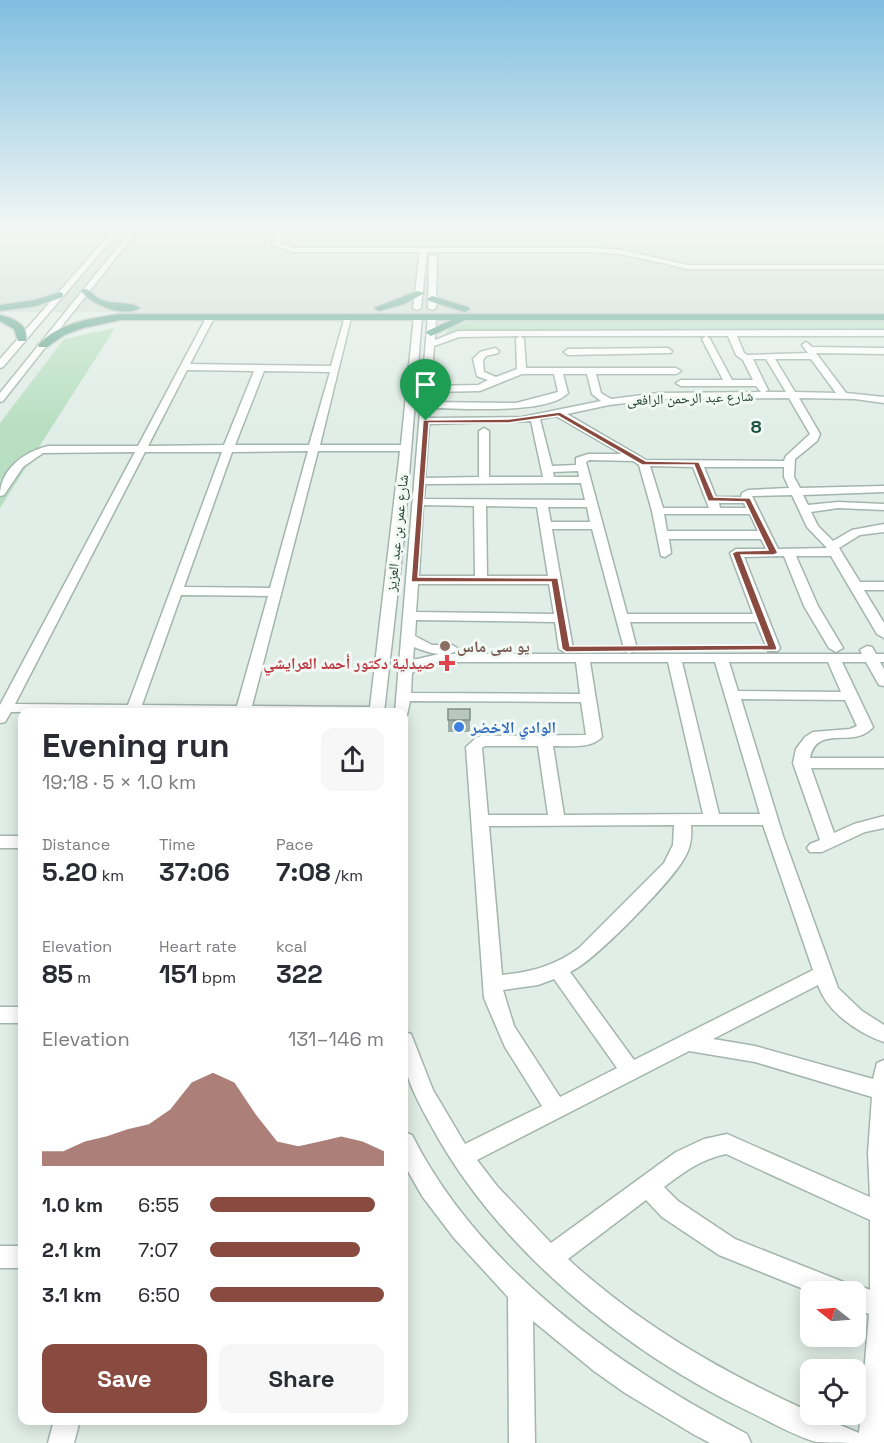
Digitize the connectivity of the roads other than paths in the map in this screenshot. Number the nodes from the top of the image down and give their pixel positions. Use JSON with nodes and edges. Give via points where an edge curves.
{"nodes":[{"id":1,"x":83,"y":294,"type":"edge"},
{"id":2,"x":88,"y":294,"type":"edge"},
{"id":3,"x":420,"y":294,"type":"edge"},
{"id":4,"x":433,"y":294,"type":"edge"},
{"id":5,"x":60,"y":295,"type":"joint"},
{"id":6,"x":127,"y":308,"type":"junction"},
{"id":7,"x":798,"y":309,"type":"junction"},
{"id":8,"x":843,"y":309,"type":"junction"},
{"id":9,"x":884,"y":309,"type":"edge"},
{"id":10,"x":378,"y":312,"type":"junction"},
{"id":11,"x":1,"y":313,"type":"edge"},
{"id":12,"x":418,"y":313,"type":"junction"},
{"id":13,"x":211,"y":316,"type":"junction"},
{"id":14,"x":349,"y":316,"type":"junction"},
{"id":15,"x":120,"y":317,"type":"junction"},
{"id":16,"x":814,"y":317,"type":"junction"},
{"id":17,"x":856,"y":317,"type":"junction"},
{"id":18,"x":884,"y":317,"type":"edge"},
{"id":19,"x":433,"y":322,"type":"junction"},
{"id":20,"x":884,"y":333,"type":"edge"},
{"id":21,"x":460,"y":336,"type":"junction"},
{"id":22,"x":732,"y":336,"type":"junction"},
{"id":23,"x":564,"y":337,"type":"junction"},
{"id":24,"x":801,"y":338,"type":"junction"},
{"id":25,"x":22,"y":339,"type":"junction"},
{"id":26,"x":449,"y":339,"type":"dead end"},
{"id":27,"x":520,"y":339,"type":"junction"},
{"id":28,"x":663,"y":339,"type":"junction"},
{"id":29,"x":706,"y":339,"type":"junction"},
{"id":30,"x":884,"y":339,"type":"edge"},
{"id":31,"x":43,"y":345,"type":"junction"},
{"id":32,"x":495,"y":351,"type":"dead end"},
{"id":33,"x":668,"y":351,"type":"junction"},
{"id":34,"x":884,"y":351,"type":"edge"},
{"id":35,"x":568,"y":352,"type":"junction"},
{"id":36,"x":812,"y":353,"type":"junction"},
{"id":37,"x":769,"y":356,"type":"junction"},
{"id":38,"x":747,"y":358,"type":"junction"},
{"id":39,"x":0,"y":365,"type":"edge"},
{"id":40,"x":184,"y":367,"type":"junction"},
{"id":41,"x":260,"y":368,"type":"junction"},
{"id":42,"x":335,"y":369,"type":"junction"},
{"id":43,"x":522,"y":371,"type":"junction"},
{"id":44,"x":558,"y":371,"type":"junction"},
{"id":45,"x":573,"y":371,"type":"junction"},
{"id":46,"x":591,"y":371,"type":"junction"},
{"id":47,"x":676,"y":371,"type":"junction"},
{"id":48,"x":412,"y":379,"type":"junction"},
{"id":49,"x":496,"y":380,"type":"junction"},
{"id":50,"x":681,"y":383,"type":"junction"},
{"id":51,"x":729,"y":383,"type":"junction"},
{"id":52,"x":759,"y":383,"type":"junction"},
{"id":53,"x":428,"y":384,"type":"junction"},
{"id":54,"x":884,"y":394,"type":"edge"},
{"id":55,"x":686,"y":395,"type":"junction"},
{"id":56,"x":765,"y":395,"type":"junction"},
{"id":57,"x":792,"y":395,"type":"junction"},
{"id":58,"x":843,"y":395,"type":"junction"},
{"id":59,"x":0,"y":399,"type":"edge"},
{"id":60,"x":884,"y":400,"type":"edge"},
{"id":61,"x":609,"y":402,"type":"junction"},
{"id":62,"x":426,"y":405,"type":"junction"},
{"id":63,"x":560,"y":414,"type":"junction"},
{"id":64,"x":535,"y":418,"type":"junction"},
{"id":65,"x":426,"y":421,"type":"junction"},
{"id":66,"x":484,"y":431,"type":"dead end"},
{"id":67,"x":141,"y":448,"type":"junction"},
{"id":68,"x":405,"y":448,"type":"junction"},
{"id":69,"x":228,"y":449,"type":"junction"},
{"id":70,"x":314,"y":449,"type":"junction"},
{"id":71,"x":640,"y":461,"type":"junction"},
{"id":72,"x":696,"y":463,"type":"junction"},
{"id":73,"x":788,"y":464,"type":"junction"},
{"id":74,"x":547,"y":474,"type":"junction"},
{"id":75,"x":584,"y":474,"type":"junction"},
{"id":76,"x":421,"y":481,"type":"junction"},
{"id":77,"x":484,"y":482,"type":"junction"},
{"id":78,"x":884,"y":489,"type":"edge"},
{"id":79,"x":796,"y":491,"type":"junction"},
{"id":80,"x":0,"y":493,"type":"edge"},
{"id":81,"x":711,"y":500,"type":"junction"},
{"id":82,"x":748,"y":500,"type":"junction"},
{"id":83,"x":419,"y":502,"type":"junction"},
{"id":84,"x":480,"y":503,"type":"junction"},
{"id":85,"x":542,"y":504,"type":"junction"},
{"id":86,"x":593,"y":504,"type":"junction"},
{"id":87,"x":884,"y":507,"type":"edge"},
{"id":88,"x":805,"y":509,"type":"junction"},
{"id":89,"x":658,"y":511,"type":"junction"},
{"id":90,"x":716,"y":511,"type":"junction"},
{"id":91,"x":753,"y":511,"type":"junction"},
{"id":92,"x":599,"y":525,"type":"junction"},
{"id":93,"x":546,"y":526,"type":"junction"},
{"id":94,"x":884,"y":528,"type":"edge"},
{"id":95,"x":662,"y":535,"type":"junction"},
{"id":96,"x":765,"y":535,"type":"junction"},
{"id":97,"x":398,"y":536,"type":"junction"},
{"id":98,"x":416,"y":536,"type":"junction"},
{"id":99,"x":834,"y":550,"type":"junction"},
{"id":100,"x":788,"y":552,"type":"junction"},
{"id":101,"x":665,"y":553,"type":"dead end"},
{"id":102,"x":774,"y":553,"type":"junction"},
{"id":103,"x":481,"y":576,"type":"junction"},
{"id":104,"x":554,"y":576,"type":"junction"},
{"id":105,"x":414,"y":580,"type":"junction"},
{"id":106,"x":856,"y":586,"type":"junction"},
{"id":107,"x":884,"y":586,"type":"edge"},
{"id":108,"x":177,"y":591,"type":"junction"},
{"id":109,"x":275,"y":592,"type":"junction"},
{"id":110,"x":411,"y":616,"type":"junction"},
{"id":111,"x":879,"y":616,"type":"edge"},
{"id":112,"x":561,"y":618,"type":"junction"},
{"id":113,"x":623,"y":618,"type":"junction"},
{"id":114,"x":761,"y":618,"type":"junction"},
{"id":115,"x":884,"y":634,"type":"edge"},
{"id":116,"x":409,"y":639,"type":"junction"},
{"id":117,"x":773,"y":648,"type":"junction"},
{"id":118,"x":884,"y":648,"type":"edge"},
{"id":119,"x":566,"y":649,"type":"junction"},
{"id":120,"x":630,"y":649,"type":"junction"},
{"id":121,"x":813,"y":653,"type":"junction"},
{"id":122,"x":835,"y":653,"type":"junction"},
{"id":123,"x":439,"y":654,"type":"junction"},
{"id":124,"x":874,"y":655,"type":"edge"},
{"id":125,"x":582,"y":658,"type":"junction"},
{"id":126,"x":674,"y":658,"type":"junction"},
{"id":127,"x":721,"y":658,"type":"junction"},
{"id":128,"x":405,"y":671,"type":"junction"},
{"id":129,"x":884,"y":682,"type":"edge"},
{"id":130,"x":732,"y":695,"type":"junction"},
{"id":131,"x":852,"y":696,"type":"junction"},
{"id":132,"x":404,"y":697,"type":"junction"},
{"id":133,"x":589,"y":698,"type":"junction"},
{"id":134,"x":134,"y":708,"type":"edge"},
{"id":135,"x":244,"y":708,"type":"edge"},
{"id":136,"x":377,"y":708,"type":"edge"},
{"id":137,"x":403,"y":708,"type":"edge"},
{"id":138,"x":3,"y":714,"type":"edge"},
{"id":139,"x":18,"y":714,"type":"edge"},
{"id":140,"x":545,"y":741,"type":"junction"},
{"id":141,"x":801,"y":763,"type":"junction"},
{"id":142,"x":884,"y":763,"type":"edge"},
{"id":143,"x":712,"y":819,"type":"junction"},
{"id":144,"x":770,"y":819,"type":"junction"},
{"id":145,"x":682,"y":820,"type":"junction"},
{"id":146,"x":480,"y":821,"type":"junction"},
{"id":147,"x":557,"y":821,"type":"junction"},
{"id":148,"x":884,"y":822,"type":"edge"},
{"id":149,"x":0,"y":842,"type":"edge"},
{"id":150,"x":18,"y":842,"type":"edge"},
{"id":151,"x":558,"y":970,"type":"junction"},
{"id":152,"x":823,"y":974,"type":"junction"},
{"id":153,"x":494,"y":984,"type":"junction"},
{"id":154,"x":0,"y":1015,"type":"edge"},
{"id":155,"x":18,"y":1015,"type":"edge"},
{"id":156,"x":884,"y":1034,"type":"edge"},
{"id":157,"x":686,"y":1043,"type":"junction"},
{"id":158,"x":408,"y":1050,"type":"edge"},
{"id":159,"x":631,"y":1071,"type":"junction"},
{"id":160,"x":883,"y":1080,"type":"edge"},
{"id":161,"x":556,"y":1109,"type":"junction"},
{"id":162,"x":881,"y":1154,"type":"edge"},
{"id":163,"x":461,"y":1157,"type":"junction"},
{"id":164,"x":408,"y":1159,"type":"edge"},
{"id":165,"x":647,"y":1185,"type":"junction"},
{"id":166,"x":882,"y":1214,"type":"junction"},
{"id":167,"x":0,"y":1257,"type":"edge"},
{"id":168,"x":18,"y":1257,"type":"edge"},
{"id":169,"x":550,"y":1258,"type":"junction"},
{"id":170,"x":814,"y":1281,"type":"edge"},
{"id":171,"x":520,"y":1294,"type":"junction"},
{"id":172,"x":866,"y":1300,"type":"edge"},
{"id":173,"x":882,"y":1307,"type":"junction"},
{"id":174,"x":66,"y":1425,"type":"edge"},
{"id":175,"x":62,"y":1443,"type":"edge"},
{"id":176,"x":522,"y":1443,"type":"edge"},
{"id":177,"x":738,"y":1443,"type":"edge"},
{"id":178,"x":850,"y":1443,"type":"edge"},
{"id":179,"x":872,"y":1443,"type":"edge"}],
"edges":[{"from":1,"to":31,"type":"street"},
{"from":2,"to":6,"type":"main road"},
{"from":3,"to":12,"type":"street","name":"شارع عمر بن عبد العزيز"},
{"from":4,"to":19,"type":"street","name":"شارع عمر بن عبد العزيز"},
{"from":5,"to":11,"type":"main road"},
{"from":5,"to":25,"type":"street"},
{"from":6,"to":10,"type":"main road"},
{"from":6,"to":15,"type":"main road","via":[[102,309],[94,314]]},
{"from":7,"to":8,"type":"main road"},
{"from":7,"to":16,"type":"main road","via":[[820,315]]},
{"from":7,"to":19,"type":"main road","via":[[465,309]]},
{"from":8,"to":9,"type":"main road"},
{"from":8,"to":17,"type":"main road","via":[[838,312]]},
{"from":10,"to":12,"type":"main road"},
{"from":10,"to":12,"type":"main road"},
{"from":10,"to":12,"type":"main road","via":[[401,302]]},
{"from":10,"to":14,"type":"main road"},
{"from":11,"to":25,"type":"main road","via":[[22,330]]},
{"from":12,"to":19,"type":"main road"},
{"from":12,"to":19,"type":"street"},
{"from":12,"to":48,"type":"street","name":"شارع عمر بن عبد العزيز"},
{"from":13,"to":14,"type":"main road"},
{"from":13,"to":15,"type":"main road"},
{"from":13,"to":40,"type":"street"},
{"from":14,"to":42,"type":"street"},
{"from":15,"to":31,"type":"main road","via":[[64,331]]},
{"from":16,"to":17,"type":"main road"},
{"from":16,"to":19,"type":"main road","via":[[475,316]]},
{"from":17,"to":18,"type":"main road"},
{"from":19,"to":21,"type":"street"},
{"from":19,"to":21,"type":"street"},
{"from":19,"to":53,"type":"street","name":"شارع عمر بن عبد العزيز"},
{"from":20,"to":22,"type":"street"},
{"from":21,"to":23,"type":"street"},
{"from":21,"to":26,"type":"street"},
{"from":21,"to":27,"type":"street"},
{"from":22,"to":23,"type":"street"},
{"from":22,"to":24,"type":"street"},
{"from":22,"to":29,"type":"street"},
{"from":22,"to":38,"type":"street","via":[[740,355]]},
{"from":23,"to":27,"type":"street"},
{"from":23,"to":28,"type":"street"},
{"from":23,"to":35,"type":"street"},
{"from":24,"to":30,"type":"street"},
{"from":24,"to":36,"type":"street"},
{"from":25,"to":39,"type":"street"},
{"from":27,"to":43,"type":"street"},
{"from":28,"to":29,"type":"street"},
{"from":28,"to":33,"type":"street"},
{"from":29,"to":51,"type":"street"},
{"from":31,"to":59,"type":"street"},
{"from":32,"to":49,"type":"street","via":[[478,359],[480,374]]},
{"from":33,"to":35,"type":"street"},
{"from":33,"to":47,"type":"street"},
{"from":34,"to":36,"type":"street"},
{"from":35,"to":45,"type":"street"},
{"from":36,"to":37,"type":"street"},
{"from":36,"to":58,"type":"street"},
{"from":37,"to":38,"type":"street"},
{"from":37,"to":57,"type":"street"},
{"from":38,"to":52,"type":"street"},
{"from":40,"to":41,"type":"street"},
{"from":40,"to":67,"type":"street"},
{"from":41,"to":42,"type":"street"},
{"from":41,"to":69,"type":"street"},
{"from":42,"to":70,"type":"street"},
{"from":43,"to":44,"type":"street"},
{"from":43,"to":49,"type":"street"},
{"from":44,"to":45,"type":"street"},
{"from":44,"to":62,"type":"street","via":[[563,393],[547,399],[507,406]]},
{"from":45,"to":46,"type":"street"},
{"from":46,"to":47,"type":"street"},
{"from":46,"to":61,"type":"street","via":[[597,394]]},
{"from":47,"to":50,"type":"street"},
{"from":48,"to":53,"type":"street"},
{"from":48,"to":68,"type":"street","name":"شارع عمر بن عبد العزيز"},
{"from":49,"to":53,"type":"street","via":[[473,389]]},
{"from":50,"to":51,"type":"street"},
{"from":50,"to":55,"type":"street"},
{"from":51,"to":52,"type":"street"},
{"from":52,"to":56,"type":"street"},
{"from":53,"to":62,"type":"street","name":"شارع عمر بن عبد العزيز"},
{"from":54,"to":58,"type":"street"},
{"from":55,"to":56,"type":"street","name":"شارع عبد الرحمن الرافعى"},
{"from":55,"to":61,"type":"street","name":"شارع عبد الرحمن الرافعى"},
{"from":56,"to":57,"type":"street","name":"شارع عبد الرحمن الرافعى"},
{"from":57,"to":58,"type":"street","name":"شارع عبد الرحمن الرافعى"},
{"from":57,"to":73,"type":"street","via":[[815,434],[794,452]]},
{"from":58,"to":60,"type":"street","name":"شارع عبد الرحمن الرافعى"},
{"from":61,"to":63,"type":"street","name":"شارع عبد الرحمن الرافعى"},
{"from":62,"to":65,"type":"street","name":"شارع عمر بن عبد العزيز"},
{"from":63,"to":64,"type":"street","name":"شارع عبد الرحمن الرافعى"},
{"from":63,"to":71,"type":"street"},
{"from":64,"to":65,"type":"street","name":"شارع عبد الرحمن الرافعى"},
{"from":64,"to":74,"type":"street"},
{"from":65,"to":76,"type":"street","name":"شارع عمر بن عبد العزيز"},
{"from":66,"to":77,"type":"street"},
{"from":67,"to":69,"type":"street"},
{"from":67,"to":80,"type":"street","via":[[38,450],[21,461]]},
{"from":67,"to":138,"type":"street"},
{"from":68,"to":70,"type":"street"},
{"from":68,"to":97,"type":"street","name":"شارع عمر بن عبد العزيز"},
{"from":69,"to":70,"type":"street"},
{"from":69,"to":108,"type":"street"},
{"from":70,"to":109,"type":"street"},
{"from":71,"to":72,"type":"street"},
{"from":71,"to":75,"type":"street","via":[[584,458],[580,460]]},
{"from":71,"to":89,"type":"street"},
{"from":72,"to":73,"type":"street"},
{"from":72,"to":81,"type":"street"},
{"from":73,"to":79,"type":"street"},
{"from":74,"to":75,"type":"street"},
{"from":74,"to":77,"type":"street"},
{"from":75,"to":86,"type":"street"},
{"from":76,"to":77,"type":"street"},
{"from":76,"to":83,"type":"street","name":"شارع عمر بن عبد العزيز"},
{"from":78,"to":79,"type":"street"},
{"from":79,"to":82,"type":"street","via":[[753,491],[746,495]]},
{"from":79,"to":88,"type":"street"},
{"from":81,"to":82,"type":"street"},
{"from":81,"to":90,"type":"street"},
{"from":82,"to":91,"type":"street"},
{"from":83,"to":84,"type":"street"},
{"from":83,"to":98,"type":"street","name":"شارع عمر بن عبد العزيز"},
{"from":84,"to":85,"type":"street"},
{"from":84,"to":103,"type":"street"},
{"from":85,"to":86,"type":"street"},
{"from":85,"to":93,"type":"street"},
{"from":86,"to":92,"type":"street"},
{"from":87,"to":88,"type":"street","via":[[838,505]]},
{"from":88,"to":99,"type":"street","via":[[817,534]]},
{"from":89,"to":90,"type":"street"},
{"from":89,"to":95,"type":"street"},
{"from":90,"to":91,"type":"street"},
{"from":91,"to":96,"type":"street"},
{"from":92,"to":93,"type":"street"},
{"from":92,"to":113,"type":"street"},
{"from":93,"to":104,"type":"street"},
{"from":94,"to":99,"type":"street","via":[[851,533]]},
{"from":95,"to":96,"type":"street"},
{"from":95,"to":101,"type":"street"},
{"from":96,"to":102,"type":"street"},
{"from":97,"to":98,"type":"street"},
{"from":97,"to":136,"type":"street","name":"شارع عمر بن عبد العزيز"},
{"from":98,"to":105,"type":"street","name":"شارع عمر بن عبد العزيز"},
{"from":99,"to":100,"type":"street"},
{"from":99,"to":106,"type":"street"},
{"from":100,"to":102,"type":"street"},
{"from":100,"to":122,"type":"street"},
{"from":102,"to":114,"type":"street","via":[[736,553]]},
{"from":103,"to":104,"type":"street"},
{"from":103,"to":105,"type":"street"},
{"from":104,"to":112,"type":"street"},
{"from":105,"to":110,"type":"street","name":"شارع عمر بن عبد العزيز"},
{"from":106,"to":107,"type":"street"},
{"from":106,"to":111,"type":"street"},
{"from":108,"to":109,"type":"street"},
{"from":108,"to":134,"type":"street"},
{"from":109,"to":135,"type":"street"},
{"from":110,"to":112,"type":"street"},
{"from":110,"to":116,"type":"street","name":"شارع عمر بن عبد العزيز"},
{"from":111,"to":115,"type":"street"},
{"from":112,"to":119,"type":"street"},
{"from":113,"to":114,"type":"street"},
{"from":113,"to":120,"type":"street"},
{"from":114,"to":117,"type":"street"},
{"from":116,"to":123,"type":"street"},
{"from":116,"to":128,"type":"street","name":"شارع عمر بن عبد العزيز"},
{"from":117,"to":120,"type":"street"},
{"from":117,"to":121,"type":"street"},
{"from":118,"to":124,"type":"street"},
{"from":119,"to":120,"type":"street"},
{"from":119,"to":123,"type":"street"},
{"from":121,"to":122,"type":"street"},
{"from":121,"to":127,"type":"street"},
{"from":122,"to":124,"type":"street"},
{"from":122,"to":131,"type":"street"},
{"from":123,"to":125,"type":"street"},
{"from":123,"to":128,"type":"street"},
{"from":124,"to":129,"type":"street"},
{"from":125,"to":126,"type":"street"},
{"from":125,"to":133,"type":"street"},
{"from":126,"to":127,"type":"street"},
{"from":126,"to":143,"type":"street"},
{"from":127,"to":130,"type":"street"},
{"from":128,"to":132,"type":"street","name":"شارع عمر بن عبد العزيز"},
{"from":130,"to":131,"type":"street"},
{"from":130,"to":144,"type":"street"},
{"from":131,"to":141,"type":"street","via":[[864,730],[812,739]]},
{"from":132,"to":133,"type":"street"},
{"from":132,"to":137,"type":"street","name":"شارع عمر بن عبد العزيز"},
{"from":133,"to":140,"type":"street","via":[[594,737],[582,741]]},
{"from":138,"to":139,"type":"street"},
{"from":140,"to":146,"type":"street","via":[[476,743]]},
{"from":140,"to":147,"type":"street"},
{"from":141,"to":142,"type":"street"},
{"from":141,"to":148,"type":"street","via":[[823,845]]},
{"from":143,"to":144,"type":"street"},
{"from":143,"to":145,"type":"street"},
{"from":144,"to":152,"type":"street"},
{"from":145,"to":147,"type":"street"},
{"from":145,"to":151,"type":"street","via":[[681,853],[670,867],[586,953]]},
{"from":146,"to":147,"type":"street"},
{"from":146,"to":153,"type":"street"},
{"from":149,"to":150,"type":"street"},
{"from":151,"to":153,"type":"street","via":[[516,983]]},
{"from":151,"to":159,"type":"street"},
{"from":152,"to":156,"type":"street","via":[[830,992],[844,1009]]},
{"from":152,"to":157,"type":"street"},
{"from":153,"to":161,"type":"street","via":[[498,1014]]},
{"from":154,"to":155,"type":"street"},
{"from":157,"to":159,"type":"street"},
{"from":157,"to":160,"type":"street"},
{"from":158,"to":163,"type":"street","via":[[430,1106]]},
{"from":159,"to":161,"type":"street"},
{"from":160,"to":162,"type":"street"},
{"from":161,"to":163,"type":"street"},
{"from":162,"to":166,"type":"street"},
{"from":163,"to":169,"type":"street","via":[[493,1199]]},
{"from":164,"to":171,"type":"street","via":[[452,1219]]},
{"from":165,"to":166,"type":"street","via":[[704,1149],[727,1144]]},
{"from":165,"to":169,"type":"street"},
{"from":165,"to":170,"type":"street","via":[[670,1209],[727,1247]]},
{"from":166,"to":173,"type":"street"},
{"from":167,"to":168,"type":"street"},
{"from":169,"to":178,"type":"street","via":[[644,1335],[701,1371],[794,1420]]},
{"from":171,"to":176,"type":"street"},
{"from":171,"to":177,"type":"street","via":[[557,1328],[624,1378],[699,1425]]},
{"from":172,"to":173,"type":"street"},
{"from":173,"to":179,"type":"street"},
{"from":174,"to":175,"type":"street"}]}
